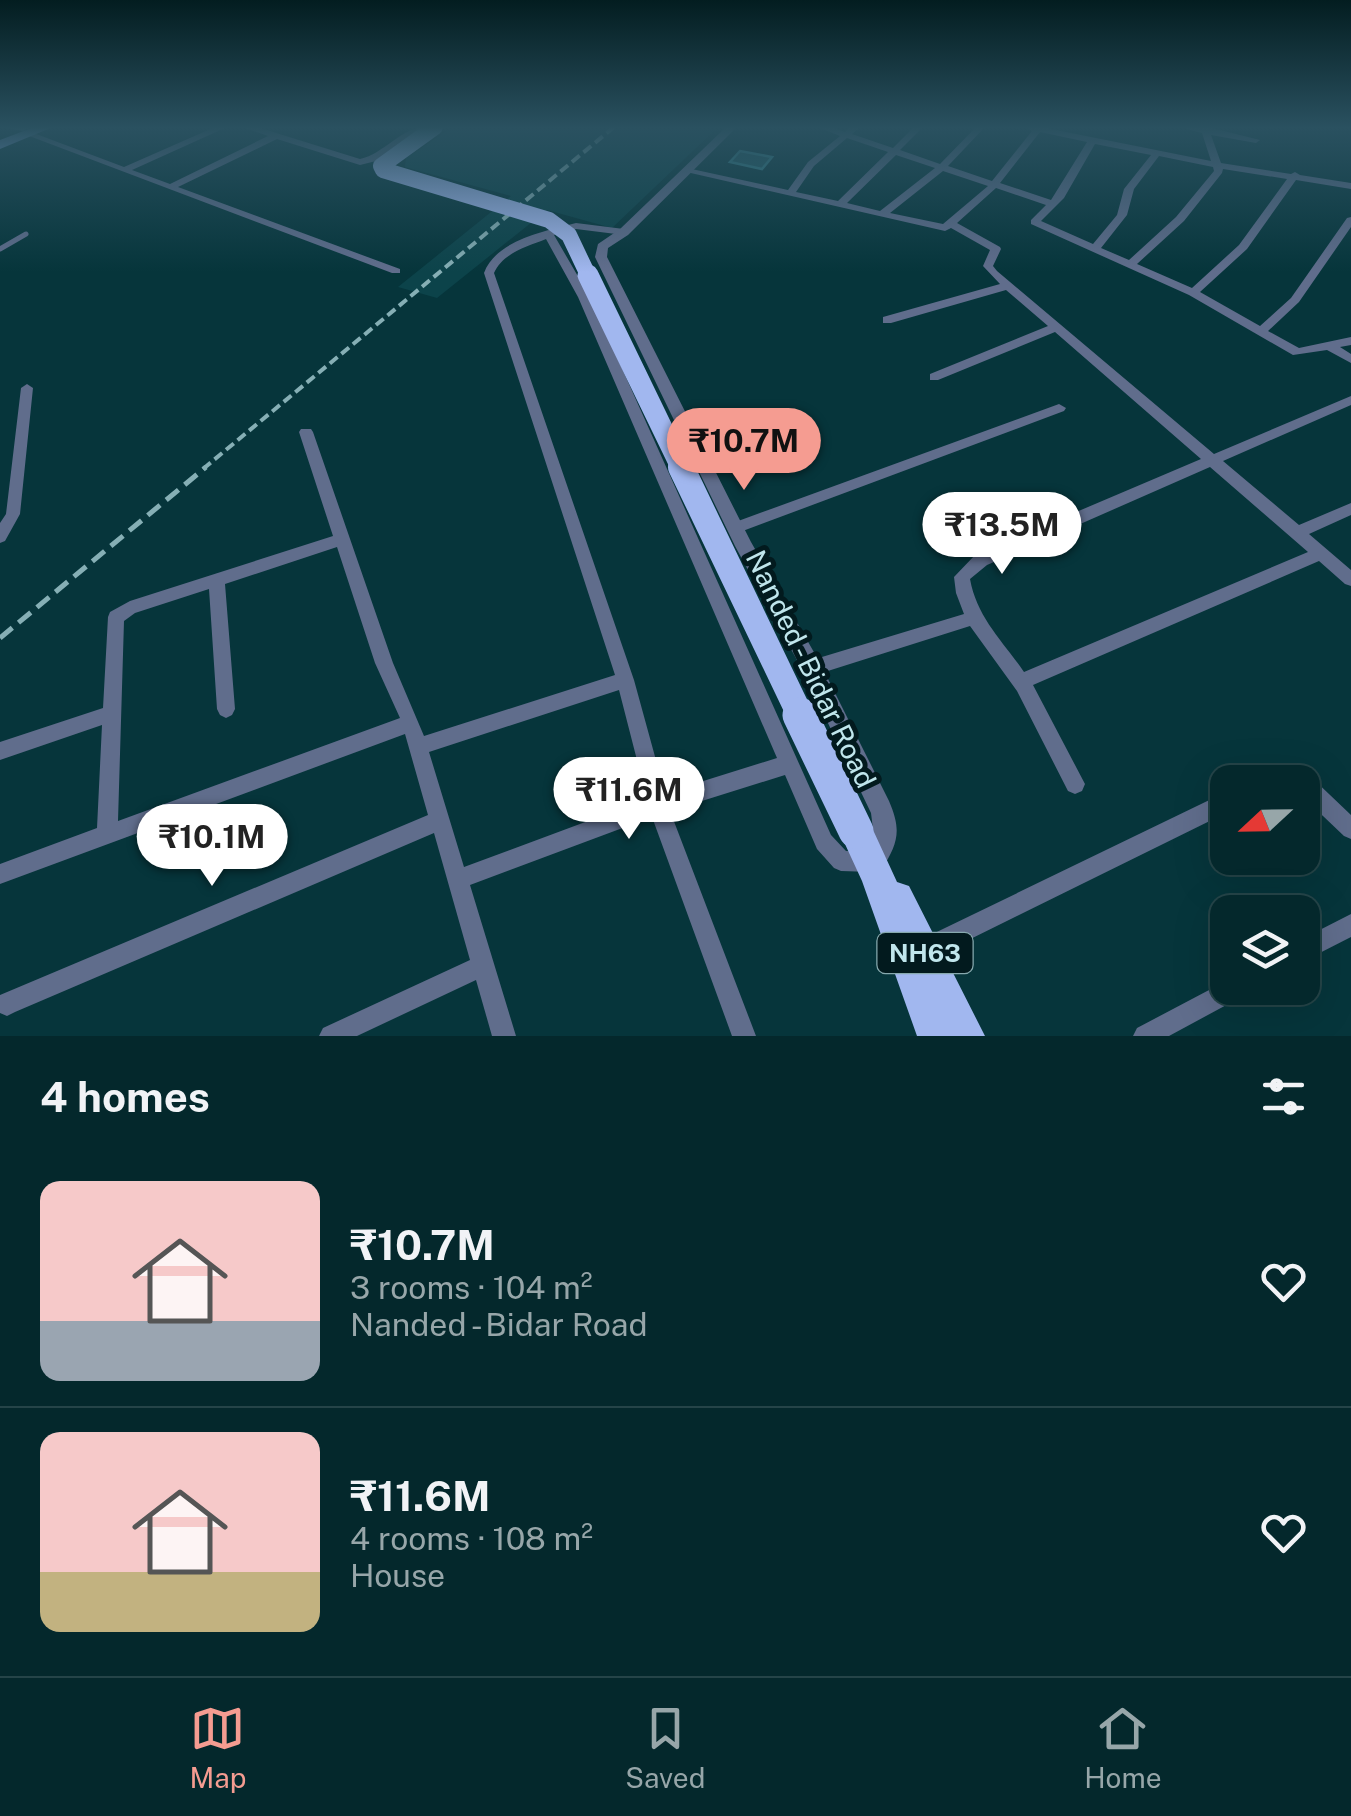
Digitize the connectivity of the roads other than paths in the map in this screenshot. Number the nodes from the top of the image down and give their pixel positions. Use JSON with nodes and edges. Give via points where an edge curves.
{"nodes":[{"id":1,"x":138,"y":175,"type":"edge"},
{"id":2,"x":194,"y":175,"type":"edge"},
{"id":3,"x":405,"y":175,"type":"edge"},
{"id":4,"x":682,"y":175,"type":"edge"},
{"id":5,"x":706,"y":175,"type":"edge"},
{"id":6,"x":803,"y":175,"type":"edge"},
{"id":7,"x":872,"y":175,"type":"edge"},
{"id":8,"x":932,"y":175,"type":"edge"},
{"id":9,"x":964,"y":175,"type":"edge"},
{"id":10,"x":1001,"y":175,"type":"edge"},
{"id":11,"x":1066,"y":175,"type":"edge"},
{"id":12,"x":1139,"y":175,"type":"edge"},
{"id":13,"x":1217,"y":175,"type":"edge"},
{"id":14,"x":1289,"y":175,"type":"edge"},
{"id":15,"x":1294,"y":176,"type":"junction"},
{"id":16,"x":994,"y":185,"type":"junction"},
{"id":17,"x":1351,"y":186,"type":"edge"},
{"id":18,"x":170,"y":187,"type":"junction"},
{"id":19,"x":790,"y":194,"type":"junction"},
{"id":20,"x":1052,"y":204,"type":"junction"},
{"id":21,"x":840,"y":205,"type":"junction"},
{"id":22,"x":881,"y":215,"type":"junction"},
{"id":23,"x":1351,"y":220,"type":"edge"},
{"id":24,"x":952,"y":224,"type":"junction"},
{"id":25,"x":624,"y":232,"type":"junction"},
{"id":26,"x":26,"y":234,"type":"dead end"},
{"id":27,"x":548,"y":234,"type":"junction"},
{"id":28,"x":1096,"y":248,"type":"junction"},
{"id":29,"x":0,"y":250,"type":"edge"},
{"id":30,"x":1131,"y":264,"type":"junction"},
{"id":31,"x":396,"y":271,"type":"dead end"},
{"id":32,"x":1006,"y":286,"type":"junction"},
{"id":33,"x":1193,"y":294,"type":"junction"},
{"id":34,"x":888,"y":320,"type":"dead end"},
{"id":35,"x":1054,"y":328,"type":"junction"},
{"id":36,"x":1262,"y":330,"type":"junction"},
{"id":37,"x":1351,"y":342,"type":"edge"},
{"id":38,"x":1331,"y":346,"type":"junction"},
{"id":39,"x":1351,"y":359,"type":"edge"},
{"id":40,"x":934,"y":377,"type":"dead end"},
{"id":41,"x":27,"y":388,"type":"dead end"},
{"id":42,"x":1351,"y":400,"type":"edge"},
{"id":43,"x":1058,"y":408,"type":"dead end"},
{"id":44,"x":306,"y":432,"type":"dead end"},
{"id":45,"x":1208,"y":459,"type":"junction"},
{"id":46,"x":19,"y":465,"type":"junction"},
{"id":47,"x":0,"y":471,"type":"edge"},
{"id":48,"x":1351,"y":509,"type":"edge"},
{"id":49,"x":735,"y":528,"type":"junction"},
{"id":50,"x":1299,"y":532,"type":"junction"},
{"id":51,"x":0,"y":537,"type":"edge"},
{"id":52,"x":342,"y":539,"type":"junction"},
{"id":53,"x":1321,"y":552,"type":"junction"},
{"id":54,"x":1351,"y":579,"type":"edge"},
{"id":55,"x":218,"y":582,"type":"junction"},
{"id":56,"x":973,"y":618,"type":"junction"},
{"id":57,"x":812,"y":668,"type":"junction"},
{"id":58,"x":625,"y":680,"type":"junction"},
{"id":59,"x":1021,"y":682,"type":"junction"},
{"id":60,"x":226,"y":709,"type":"dead end"},
{"id":61,"x":110,"y":714,"type":"junction"},
{"id":62,"x":411,"y":723,"type":"junction"},
{"id":63,"x":417,"y":747,"type":"junction"},
{"id":64,"x":0,"y":751,"type":"edge"},
{"id":65,"x":789,"y":764,"type":"junction"},
{"id":66,"x":1075,"y":784,"type":"dead end"},
{"id":67,"x":1320,"y":799,"type":"edge"},
{"id":68,"x":658,"y":804,"type":"junction"},
{"id":69,"x":1210,"y":810,"type":"edge"},
{"id":70,"x":438,"y":821,"type":"junction"},
{"id":71,"x":1351,"y":829,"type":"edge"},
{"id":72,"x":107,"y":835,"type":"junction"},
{"id":73,"x":874,"y":869,"type":"junction"},
{"id":74,"x":0,"y":874,"type":"edge"},
{"id":75,"x":456,"y":880,"type":"junction"},
{"id":76,"x":1351,"y":925,"type":"edge"},
{"id":77,"x":1320,"y":942,"type":"edge"},
{"id":78,"x":924,"y":950,"type":"junction"},
{"id":79,"x":484,"y":964,"type":"junction"},
{"id":80,"x":1210,"y":1002,"type":"edge"},
{"id":81,"x":6,"y":1004,"type":"dead end"},
{"id":82,"x":332,"y":1036,"type":"edge"},
{"id":83,"x":504,"y":1036,"type":"edge"},
{"id":84,"x":744,"y":1036,"type":"edge"},
{"id":85,"x":937,"y":1036,"type":"edge"},
{"id":86,"x":965,"y":1036,"type":"edge"},
{"id":87,"x":1146,"y":1036,"type":"edge"}],
"edges":[{"from":1,"to":18,"type":"street"},
{"from":2,"to":18,"type":"street"},
{"from":3,"to":73,"type":"highway","name":"Nanded - Bidar Road","number":"NH63","bridge":true,"via":[[549,220],[569,235]]},
{"from":4,"to":25,"type":"street"},
{"from":5,"to":19,"type":"street"},
{"from":6,"to":19,"type":"street"},
{"from":7,"to":21,"type":"street"},
{"from":8,"to":22,"type":"street"},
{"from":9,"to":16,"type":"street"},
{"from":10,"to":16,"type":"street"},
{"from":11,"to":20,"type":"street"},
{"from":12,"to":28,"type":"street","via":[[1122,215]]},
{"from":13,"to":30,"type":"street"},
{"from":14,"to":15,"type":"street"},
{"from":15,"to":17,"type":"street"},
{"from":15,"to":33,"type":"street","via":[[1243,247]]},
{"from":16,"to":20,"type":"street"},
{"from":16,"to":24,"type":"street"},
{"from":18,"to":31,"type":"street"},
{"from":19,"to":21,"type":"street"},
{"from":20,"to":28,"type":"street","via":[[1035,222]]},
{"from":21,"to":22,"type":"street"},
{"from":22,"to":24,"type":"street"},
{"from":23,"to":36,"type":"street","via":[[1296,300]]},
{"from":24,"to":32,"type":"street","via":[[996,249],[988,266]]},
{"from":25,"to":27,"type":"street","via":[[576,226]]},
{"from":25,"to":49,"type":"street","via":[[602,247],[601,258]]},
{"from":26,"to":29,"type":"lane"},
{"from":27,"to":58,"type":"street","via":[[498,257],[489,273]]},
{"from":27,"to":65,"type":"street","via":[[584,298]]},
{"from":28,"to":30,"type":"street"},
{"from":30,"to":33,"type":"street"},
{"from":32,"to":34,"type":"street"},
{"from":32,"to":35,"type":"street"},
{"from":33,"to":36,"type":"street"},
{"from":35,"to":40,"type":"street"},
{"from":35,"to":45,"type":"street"},
{"from":36,"to":38,"type":"street","via":[[1298,352]]},
{"from":37,"to":38,"type":"street"},
{"from":38,"to":39,"type":"street"},
{"from":41,"to":46,"type":"street"},
{"from":42,"to":45,"type":"street"},
{"from":43,"to":49,"type":"street"},
{"from":44,"to":52,"type":"street"},
{"from":45,"to":50,"type":"street"},
{"from":45,"to":56,"type":"street","via":[[982,560],[962,577]]},
{"from":46,"to":47,"type":"street"},
{"from":46,"to":51,"type":"street","via":[[12,514]]},
{"from":48,"to":50,"type":"street"},
{"from":49,"to":57,"type":"street"},
{"from":50,"to":53,"type":"street"},
{"from":52,"to":55,"type":"street"},
{"from":52,"to":62,"type":"street"},
{"from":53,"to":54,"type":"street"},
{"from":53,"to":59,"type":"street"},
{"from":55,"to":60,"type":"street"},
{"from":55,"to":61,"type":"street","via":[[116,617]]},
{"from":56,"to":57,"type":"street"},
{"from":56,"to":59,"type":"street"},
{"from":57,"to":73,"type":"street","via":[[889,828]]},
{"from":58,"to":63,"type":"street"},
{"from":58,"to":68,"type":"street"},
{"from":59,"to":66,"type":"street"},
{"from":61,"to":64,"type":"street"},
{"from":61,"to":72,"type":"street"},
{"from":62,"to":63,"type":"street"},
{"from":62,"to":72,"type":"street"},
{"from":63,"to":70,"type":"street"},
{"from":65,"to":68,"type":"street"},
{"from":65,"to":73,"type":"street","via":[[824,842],[841,861]]},
{"from":67,"to":71,"type":"street"},
{"from":68,"to":75,"type":"street"},
{"from":68,"to":84,"type":"street"},
{"from":69,"to":78,"type":"street"},
{"from":70,"to":75,"type":"street"},
{"from":70,"to":81,"type":"street"},
{"from":72,"to":74,"type":"street"},
{"from":73,"to":78,"type":"highway","number":"NH63"},
{"from":73,"to":85,"type":"highway","number":"NH63"},
{"from":75,"to":79,"type":"street"},
{"from":76,"to":77,"type":"street"},
{"from":78,"to":86,"type":"highway","number":"NH63"},
{"from":79,"to":82,"type":"street"},
{"from":79,"to":83,"type":"street"},
{"from":80,"to":87,"type":"street"}]}
